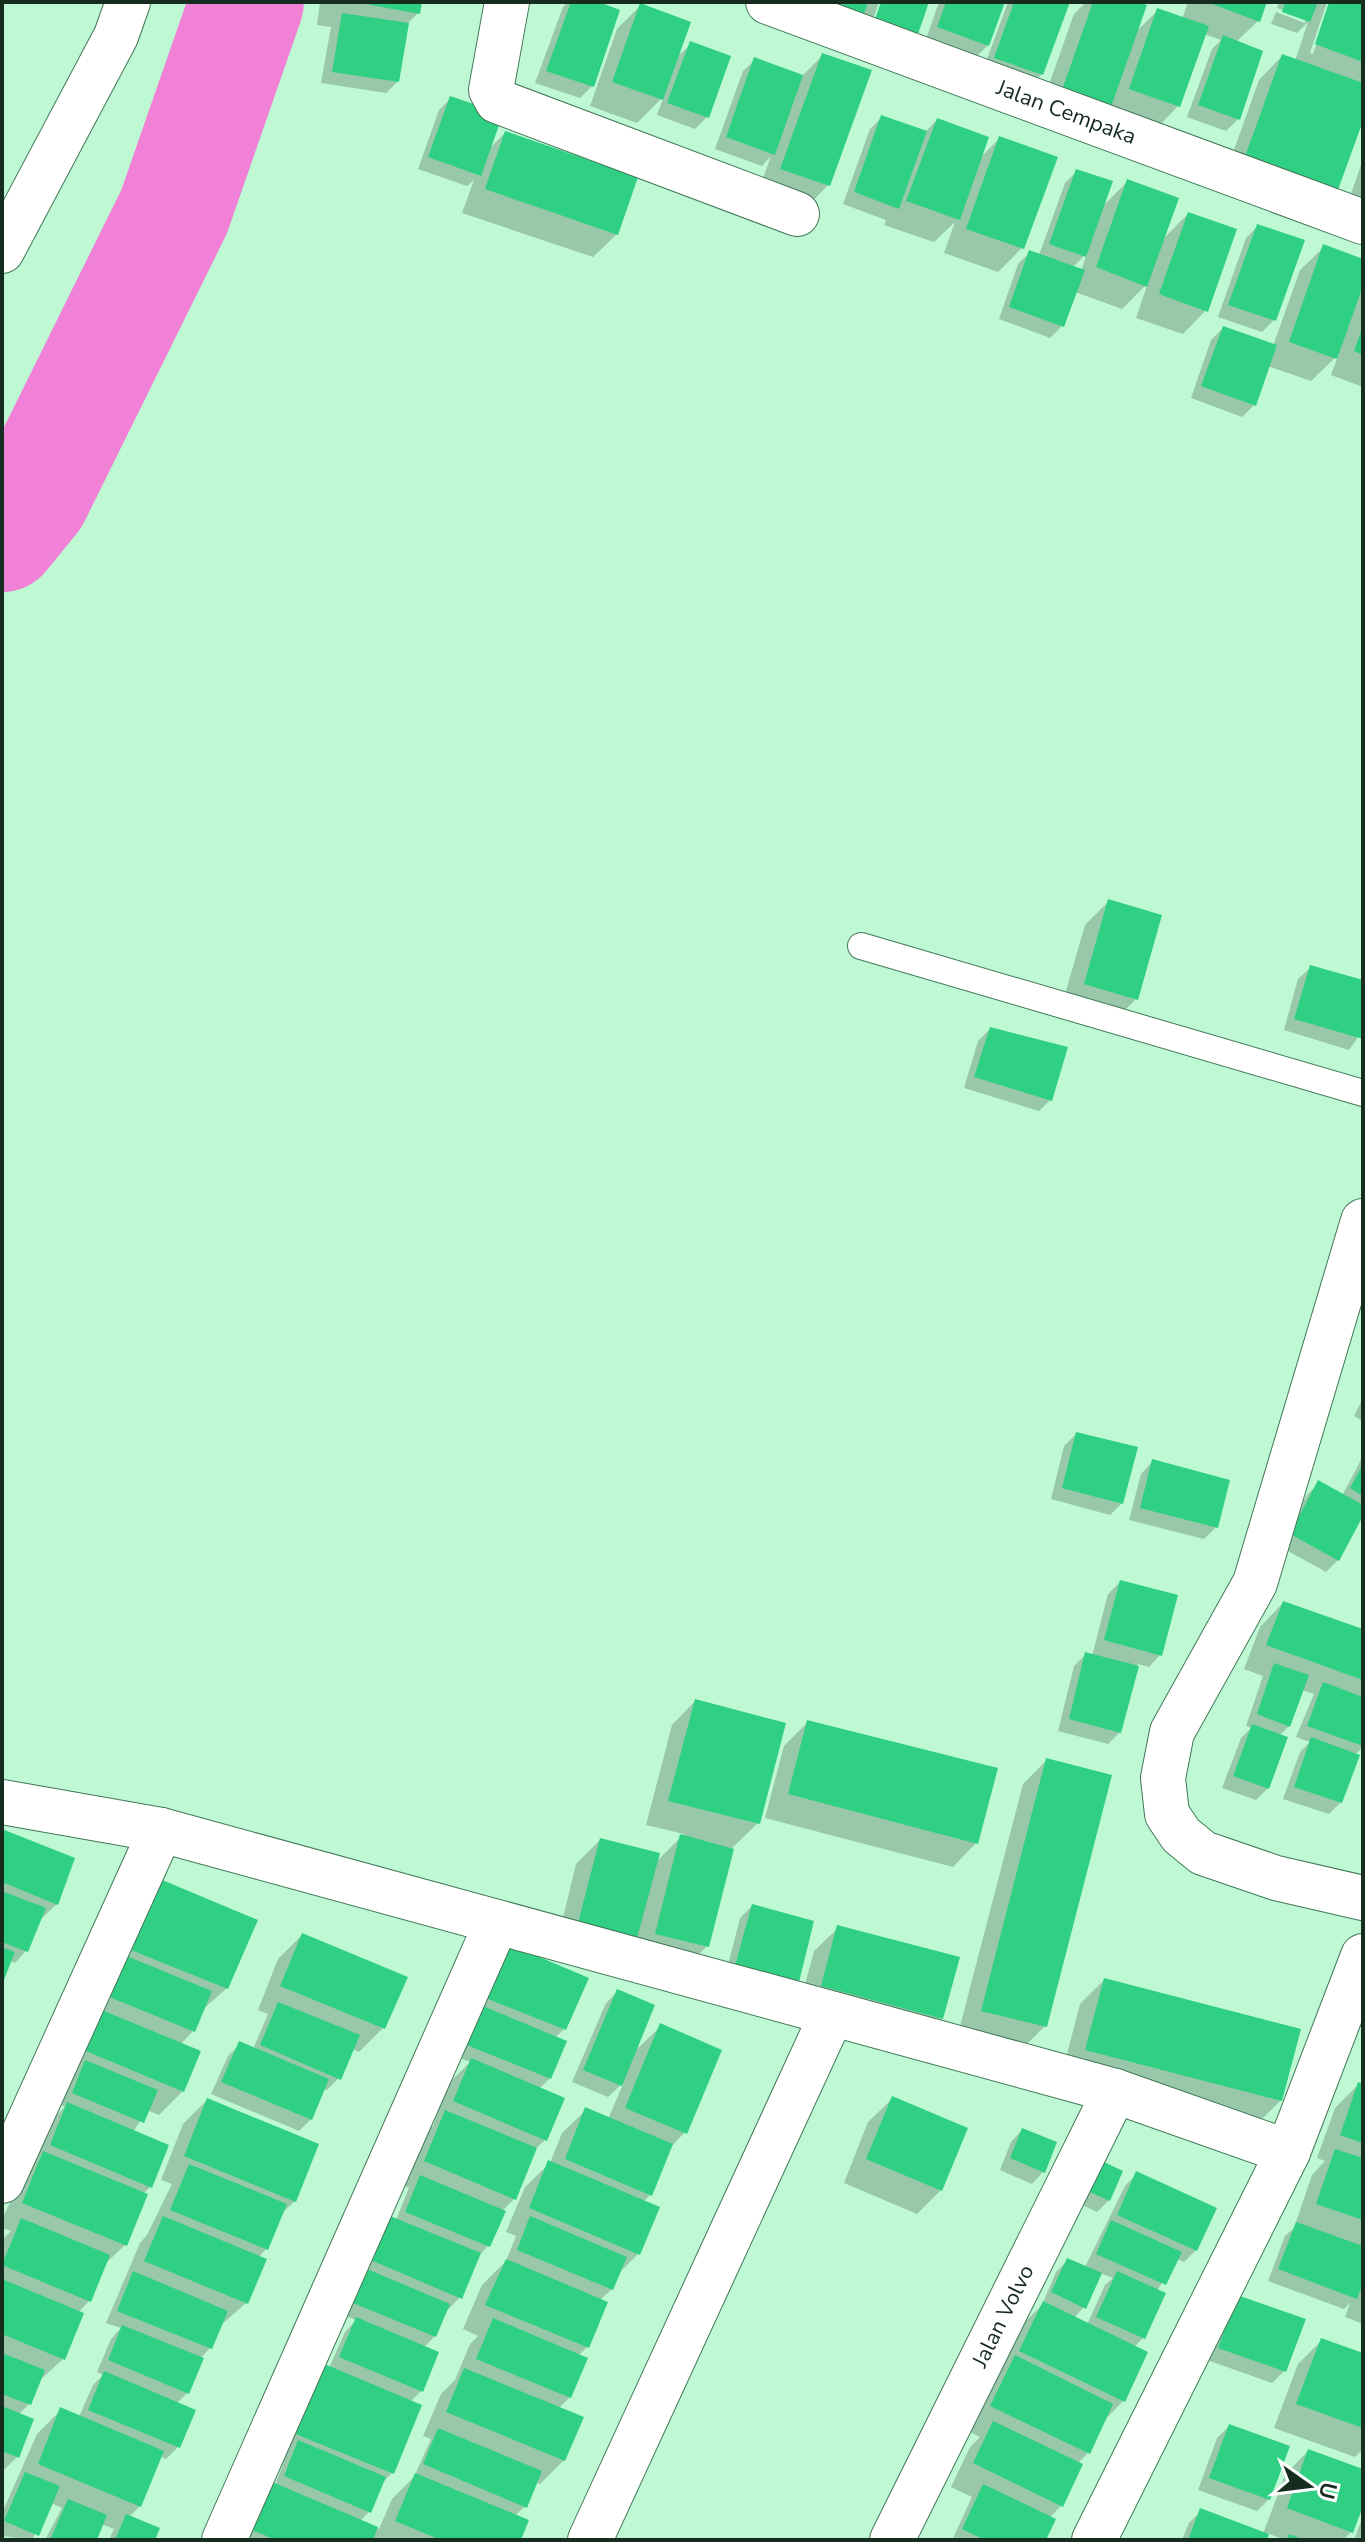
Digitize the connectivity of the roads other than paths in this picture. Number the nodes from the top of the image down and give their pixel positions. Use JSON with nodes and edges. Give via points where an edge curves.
{"nodes":[{"id":1,"x":128,"y":2,"type":"edge"},
{"id":2,"x":507,"y":2,"type":"edge"},
{"id":3,"x":768,"y":2,"type":"edge"},
{"id":4,"x":797,"y":214,"type":"dead end"},
{"id":5,"x":1363,"y":222,"type":"edge"},
{"id":6,"x":2,"y":251,"type":"edge"},
{"id":7,"x":861,"y":946,"type":"dead end"},
{"id":8,"x":1363,"y":1093,"type":"edge"},
{"id":9,"x":1363,"y":1221,"type":"edge"},
{"id":10,"x":2,"y":1802,"type":"edge"},
{"id":11,"x":161,"y":1830,"type":"junction"},
{"id":12,"x":1363,"y":1898,"type":"edge"},
{"id":13,"x":497,"y":1922,"type":"junction"},
{"id":14,"x":1363,"y":1956,"type":"edge"},
{"id":15,"x":832,"y":2014,"type":"junction"},
{"id":16,"x":1115,"y":2091,"type":"junction"},
{"id":17,"x":1288,"y":2152,"type":"junction"},
{"id":18,"x":2,"y":2181,"type":"edge"},
{"id":19,"x":224,"y":2540,"type":"edge"},
{"id":20,"x":590,"y":2540,"type":"edge"},
{"id":21,"x":892,"y":2540,"type":"edge"},
{"id":22,"x":1094,"y":2540,"type":"edge"}],
"edges":[{"from":1,"to":6,"type":"street","via":[[116,36]]},
{"from":2,"to":4,"type":"street","via":[[491,90],[497,101]]},
{"from":3,"to":5,"type":"street","name":"Jalan Cempaka"},
{"from":7,"to":8,"type":"lane"},
{"from":9,"to":12,"type":"street","via":[[1255,1583],[1172,1732],[1163,1778],[1167,1814],[1203,1853],[1276,1878]]},
{"from":10,"to":11,"type":"street"},
{"from":11,"to":13,"type":"street"},
{"from":11,"to":18,"type":"street"},
{"from":13,"to":15,"type":"street"},
{"from":13,"to":19,"type":"street"},
{"from":14,"to":17,"type":"street"},
{"from":15,"to":16,"type":"street"},
{"from":15,"to":20,"type":"street"},
{"from":16,"to":17,"type":"street"},
{"from":16,"to":21,"type":"street","name":"Jalan Volvo"},
{"from":17,"to":22,"type":"street"}]}
